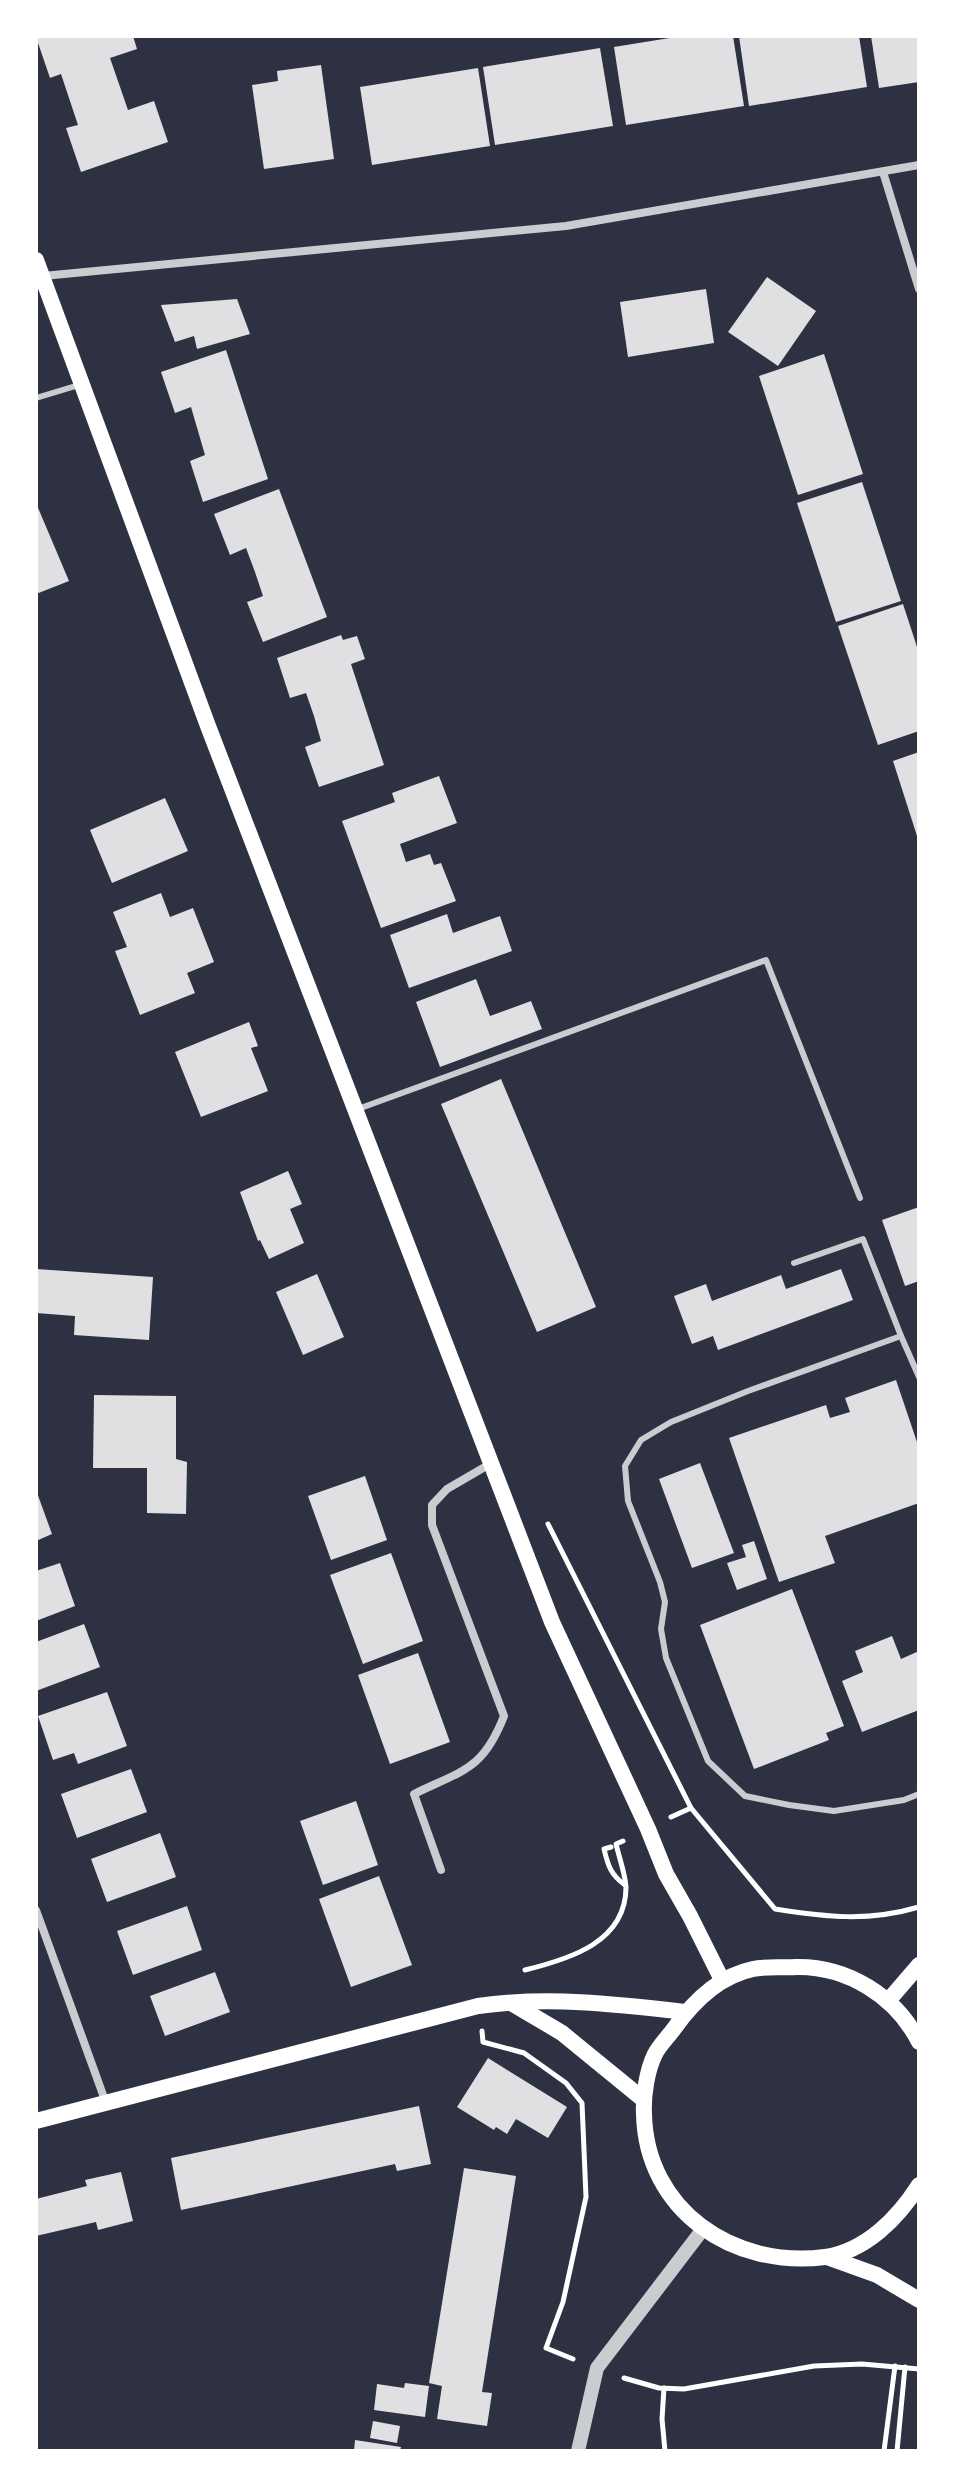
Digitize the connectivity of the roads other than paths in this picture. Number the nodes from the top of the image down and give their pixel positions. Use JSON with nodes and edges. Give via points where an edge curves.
{"nodes":[{"id":1,"x":919,"y":165,"type":"edge"},
{"id":2,"x":883,"y":172,"type":"junction"},
{"id":3,"x":39,"y":268,"type":"edge"},
{"id":4,"x":919,"y":289,"type":"edge"},
{"id":5,"x":83,"y":384,"type":"junction"},
{"id":6,"x":36,"y":398,"type":"edge"},
{"id":7,"x":355,"y":1110,"type":"junction"},
{"id":8,"x":860,"y":1198,"type":"dead end"},
{"id":9,"x":794,"y":1263,"type":"dead end"},
{"id":10,"x":901,"y":1336,"type":"junction"},
{"id":11,"x":919,"y":1377,"type":"edge"},
{"id":12,"x":490,"y":1464,"type":"junction"},
{"id":13,"x":919,"y":1794,"type":"edge"},
{"id":14,"x":441,"y":1870,"type":"dead end"},
{"id":15,"x":36,"y":1910,"type":"edge"},
{"id":16,"x":919,"y":1965,"type":"edge"},
{"id":17,"x":722,"y":1980,"type":"junction"},
{"id":18,"x":888,"y":2001,"type":"junction"},
{"id":19,"x":512,"y":2003,"type":"junction"},
{"id":20,"x":686,"y":2012,"type":"junction"},
{"id":21,"x":919,"y":2042,"type":"edge"},
{"id":22,"x":644,"y":2100,"type":"junction"},
{"id":23,"x":106,"y":2104,"type":"junction"},
{"id":24,"x":36,"y":2121,"type":"edge"},
{"id":25,"x":919,"y":2185,"type":"edge"},
{"id":26,"x":703,"y":2229,"type":"junction"},
{"id":27,"x":827,"y":2257,"type":"junction"},
{"id":28,"x":919,"y":2300,"type":"edge"},
{"id":29,"x":578,"y":2451,"type":"edge"}],
"edges":[{"from":1,"to":2,"type":"street"},
{"from":2,"to":3,"type":"street","via":[[566,226]]},
{"from":2,"to":4,"type":"street"},
{"from":3,"to":5,"type":"main road"},
{"from":5,"to":6,"type":"lane"},
{"from":5,"to":7,"type":"main road"},
{"from":7,"to":8,"type":"lane","via":[[766,960]]},
{"from":7,"to":12,"type":"main road"},
{"from":9,"to":10,"type":"lane","via":[[863,1239]]},
{"from":10,"to":11,"type":"lane"},
{"from":10,"to":13,"type":"lane","via":[[671,1422],[641,1440],[625,1466],[628,1501],[665,1602],[661,1629],[666,1658],[708,1761],[745,1796],[789,1805],[834,1811]]},
{"from":12,"to":14,"type":"street","via":[[447,1489],[432,1505],[432,1525],[504,1716],[477,1763],[414,1794]]},
{"from":12,"to":17,"type":"main road","via":[[552,1622],[666,1874]]},
{"from":15,"to":23,"type":"street"},
{"from":16,"to":18,"type":"main road"},
{"from":17,"to":18,"type":"main road","via":[[754,1969],[818,1967],[855,1979]]},
{"from":17,"to":20,"type":"main road"},
{"from":18,"to":21,"type":"main road"},
{"from":19,"to":20,"type":"main road","via":[[580,2001]]},
{"from":19,"to":22,"type":"main road","via":[[562,2033]]},
{"from":19,"to":23,"type":"main road","via":[[463,2010]]},
{"from":20,"to":22,"type":"main road","via":[[654,2056]]},
{"from":22,"to":26,"type":"main road","via":[[653,2165],[674,2202]]},
{"from":23,"to":24,"type":"main road"},
{"from":25,"to":27,"type":"main road","via":[[879,2232]]},
{"from":26,"to":27,"type":"main road","via":[[742,2250],[773,2257]]},
{"from":26,"to":29,"type":"street","via":[[597,2368]]},
{"from":27,"to":28,"type":"main road","via":[[877,2275]]}]}
